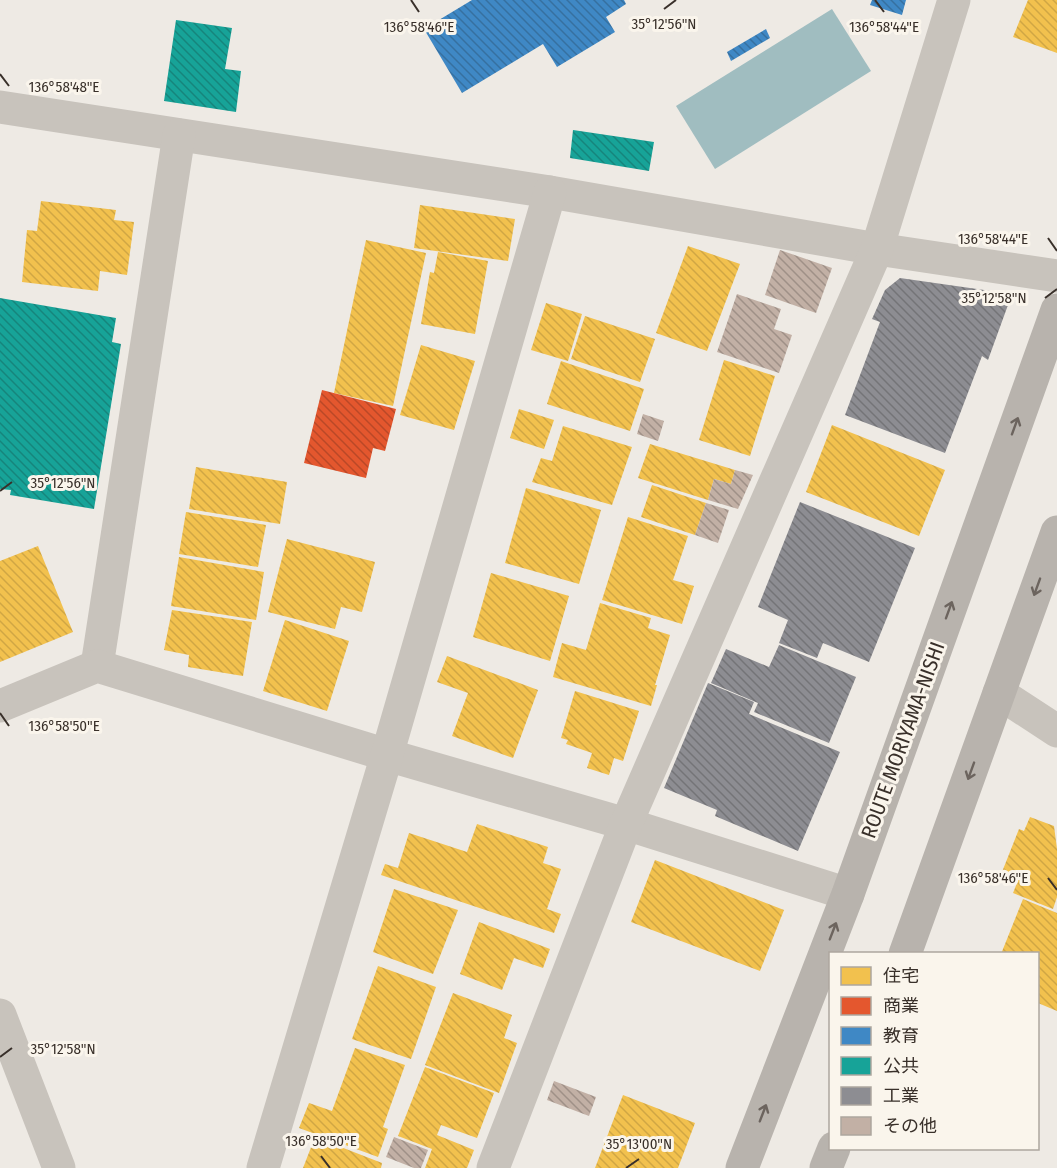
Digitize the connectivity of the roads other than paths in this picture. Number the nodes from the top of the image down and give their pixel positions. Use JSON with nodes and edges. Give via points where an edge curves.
{"nodes":[{"id":1,"x":954,"y":0,"type":"edge"},
{"id":2,"x":0,"y":107,"type":"edge"},
{"id":3,"x":179,"y":135,"type":"junction"},
{"id":4,"x":550,"y":192,"type":"junction"},
{"id":5,"x":877,"y":249,"type":"junction"},
{"id":6,"x":1057,"y":276,"type":"edge"},
{"id":7,"x":1057,"y":310,"type":"edge"},
{"id":8,"x":1057,"y":532,"type":"edge"},
{"id":9,"x":97,"y":666,"type":"junction"},
{"id":10,"x":999,"y":693,"type":"junction"},
{"id":11,"x":0,"y":706,"type":"edge"},
{"id":12,"x":1057,"y":731,"type":"edge"},
{"id":13,"x":387,"y":755,"type":"junction"},
{"id":14,"x":626,"y":824,"type":"junction"},
{"id":15,"x":848,"y":894,"type":"junction"},
{"id":16,"x":906,"y":952,"type":"edge"},
{"id":17,"x":0,"y":1015,"type":"edge"},
{"id":18,"x":834,"y":1150,"type":"edge"},
{"id":19,"x":59,"y":1168,"type":"edge"},
{"id":20,"x":263,"y":1168,"type":"edge"},
{"id":21,"x":493,"y":1168,"type":"edge"},
{"id":22,"x":742,"y":1168,"type":"edge"},
{"id":23,"x":826,"y":1168,"type":"edge"}],
"edges":[{"from":1,"to":5,"type":"street"},
{"from":2,"to":3,"type":"street"},
{"from":3,"to":4,"type":"street"},
{"from":3,"to":9,"type":"street"},
{"from":4,"to":5,"type":"street"},
{"from":4,"to":13,"type":"street"},
{"from":5,"to":6,"type":"street"},
{"from":5,"to":14,"type":"street"},
{"from":15,"to":7,"type":"main road","name":"ROUTE MORIYAMA-NISHI","one_way":true},
{"from":8,"to":10,"type":"main road","one_way":true},
{"from":9,"to":11,"type":"street"},
{"from":9,"to":13,"type":"street"},
{"from":10,"to":12,"type":"street"},
{"from":10,"to":16,"type":"main road","one_way":true},
{"from":13,"to":14,"type":"street"},
{"from":13,"to":20,"type":"street"},
{"from":14,"to":15,"type":"street"},
{"from":14,"to":21,"type":"street"},
{"from":22,"to":15,"type":"main road","name":"ROUTE MORIYAMA-NISHI","one_way":true},
{"from":17,"to":19,"type":"street"},
{"from":18,"to":23,"type":"main road"}]}
